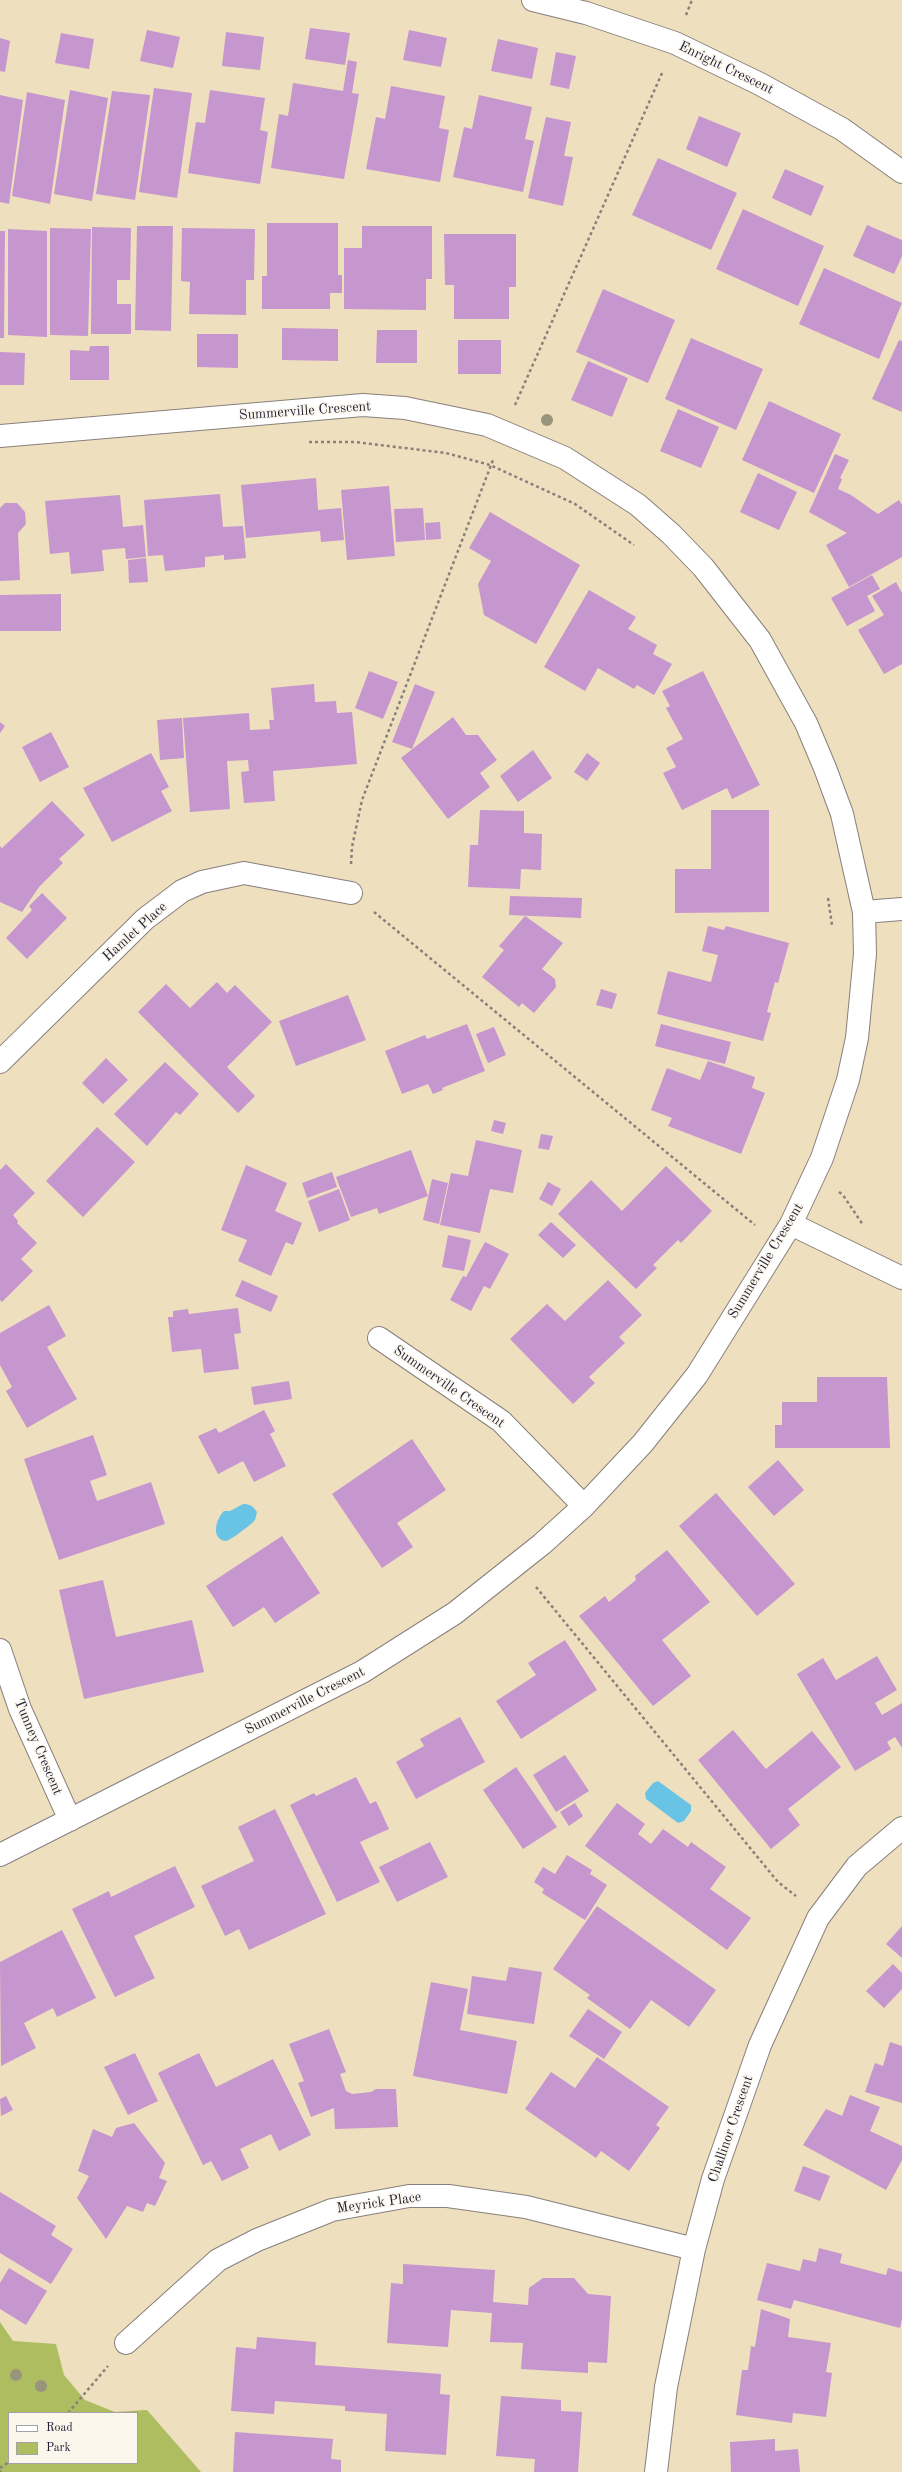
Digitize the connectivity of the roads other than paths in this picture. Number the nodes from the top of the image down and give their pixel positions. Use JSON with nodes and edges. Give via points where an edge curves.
{"nodes":[{"id":1,"x":534,"y":0,"type":"edge"},
{"id":2,"x":902,"y":172,"type":"edge"},
{"id":3,"x":0,"y":436,"type":"edge"},
{"id":4,"x":351,"y":893,"type":"road end"},
{"id":5,"x":902,"y":909,"type":"edge"},
{"id":6,"x":864,"y":912,"type":"junction"},
{"id":7,"x":0,"y":1062,"type":"edge"},
{"id":8,"x":791,"y":1224,"type":"junction"},
{"id":9,"x":902,"y":1278,"type":"edge"},
{"id":10,"x":379,"y":1338,"type":"dead end"},
{"id":11,"x":584,"y":1506,"type":"junction"},
{"id":12,"x":0,"y":1650,"type":"edge"},
{"id":13,"x":70,"y":1820,"type":"junction"},
{"id":14,"x":902,"y":1828,"type":"edge"},
{"id":15,"x":0,"y":1855,"type":"edge"},
{"id":16,"x":694,"y":2249,"type":"junction"},
{"id":17,"x":126,"y":2343,"type":"road end"},
{"id":18,"x":656,"y":2472,"type":"edge"}],
"edges":[{"from":1,"to":2,"type":"street","name":"Enright Crescent","via":[[586,12],[675,43],[760,84],[842,129]]},
{"from":3,"to":6,"type":"street","name":"Summerville Crescent","via":[[363,405],[405,408],[487,425],[565,458],[638,505],[671,534],[703,567],[760,640],[806,723],[825,768],[842,814]]},
{"from":4,"to":7,"type":"street","name":"Hamlet Place","via":[[244,873],[202,882],[182,891],[145,919]]},
{"from":5,"to":6,"type":"street"},
{"from":6,"to":8,"type":"street","name":"Summerville Crescent","via":[[865,954],[857,1038],[848,1080],[822,1158]]},
{"from":8,"to":9,"type":"street"},
{"from":8,"to":11,"type":"street","name":"Summerville Crescent","via":[[697,1375],[642,1443]]},
{"from":10,"to":11,"type":"street","name":"Summerville Crescent","via":[[501,1421]]},
{"from":11,"to":13,"type":"street","name":"Summerville Crescent","via":[[455,1613],[362,1672]]},
{"from":12,"to":13,"type":"street","name":"Tunney Crescent","via":[[20,1709]]},
{"from":13,"to":15,"type":"street","name":"Summerville Crescent"},
{"from":14,"to":16,"type":"street","name":"Challinor Crescent","via":[[857,1866],[821,1914],[760,2045],[713,2179]]},
{"from":16,"to":17,"type":"street","name":"Meyrick Place","via":[[526,2207],[448,2196],[409,2196],[332,2210],[257,2240],[218,2260]]},
{"from":16,"to":18,"type":"street","name":"Challinor Crescent","via":[[666,2387]]}]}
